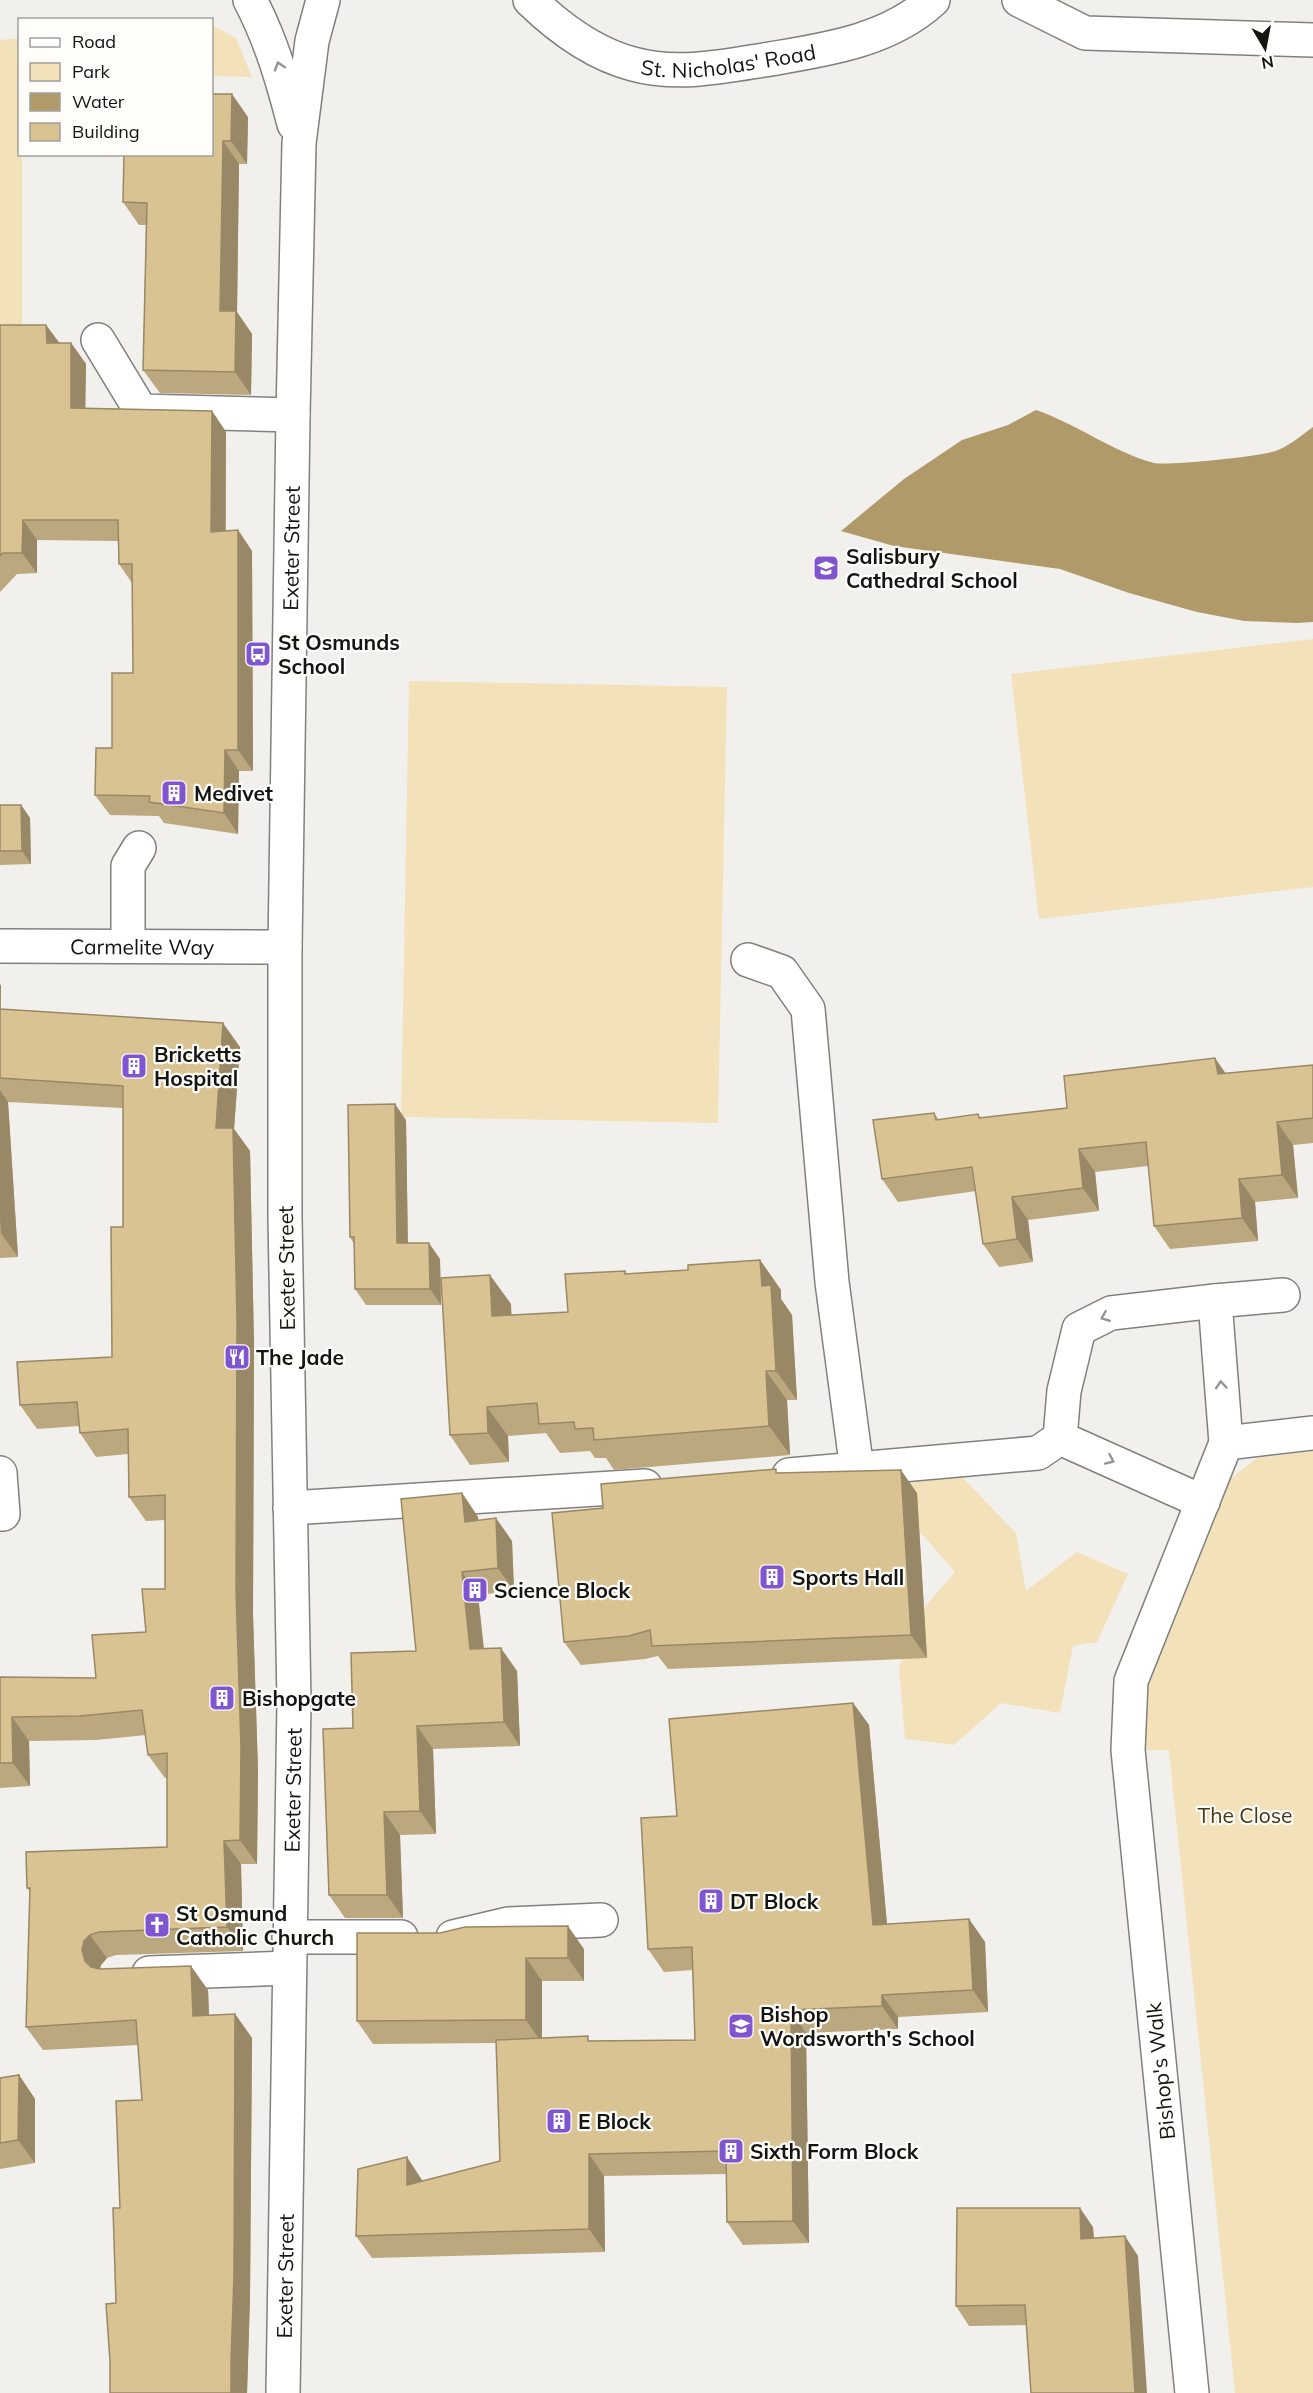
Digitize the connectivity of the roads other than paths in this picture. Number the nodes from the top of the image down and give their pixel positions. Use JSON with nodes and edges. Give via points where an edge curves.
{"nodes":[{"id":1,"x":250,"y":0,"type":"edge"},
{"id":2,"x":323,"y":0,"type":"edge"},
{"id":3,"x":530,"y":0,"type":"edge"},
{"id":4,"x":933,"y":0,"type":"edge"},
{"id":5,"x":1019,"y":0,"type":"edge"},
{"id":6,"x":1313,"y":40,"type":"edge"},
{"id":7,"x":299,"y":143,"type":"junction"},
{"id":8,"x":98,"y":340,"type":"dead end"},
{"id":9,"x":293,"y":415,"type":"junction"},
{"id":10,"x":139,"y":848,"type":"dead end"},
{"id":11,"x":0,"y":946,"type":"edge"},
{"id":12,"x":128,"y":946,"type":"junction"},
{"id":13,"x":285,"y":947,"type":"junction"},
{"id":14,"x":748,"y":960,"type":"dead end"},
{"id":15,"x":1283,"y":1295,"type":"dead end"},
{"id":16,"x":1215,"y":1301,"type":"junction"},
{"id":17,"x":1313,"y":1433,"type":"edge"},
{"id":18,"x":1060,"y":1438,"type":"junction"},
{"id":19,"x":1226,"y":1443,"type":"junction"},
{"id":20,"x":857,"y":1470,"type":"junction"},
{"id":21,"x":0,"y":1473,"type":"edge"},
{"id":22,"x":762,"y":1477,"type":"edge"},
{"id":23,"x":678,"y":1484,"type":"edge"},
{"id":24,"x":1203,"y":1502,"type":"junction"},
{"id":25,"x":290,"y":1508,"type":"junction"},
{"id":26,"x":0,"y":1514,"type":"edge"},
{"id":27,"x":601,"y":1920,"type":"dead end"},
{"id":28,"x":289,"y":1952,"type":"junction"},
{"id":29,"x":117,"y":1974,"type":"edge"},
{"id":30,"x":283,"y":2393,"type":"edge"},
{"id":31,"x":1192,"y":2393,"type":"edge"}],
"edges":[{"from":7,"to":1,"type":"street","name":"Exeter Street","one_way":true,"via":[[279,65]]},
{"from":2,"to":7,"type":"street","name":"Exeter Street","via":[[312,41]]},
{"from":3,"to":4,"type":"street","name":"St. Nicholas' Road","via":[[589,46],[635,65],[670,70],[715,68],[846,45],[902,23]]},
{"from":5,"to":6,"type":"street","via":[[1085,33]]},
{"from":7,"to":9,"type":"street","name":"Exeter Street"},
{"from":8,"to":9,"type":"street","via":[[141,411]]},
{"from":9,"to":13,"type":"street","name":"Exeter Street"},
{"from":10,"to":12,"type":"street","via":[[128,866]]},
{"from":11,"to":12,"type":"street","name":"Carmelite Way"},
{"from":12,"to":13,"type":"street","name":"Carmelite Way"},
{"from":13,"to":25,"type":"street","name":"Exeter Street"},
{"from":14,"to":20,"type":"street","via":[[782,972],[808,1009],[832,1282]]},
{"from":15,"to":16,"type":"street"},
{"from":16,"to":18,"type":"street","one_way":true,"via":[[1111,1313],[1079,1329],[1064,1391]]},
{"from":19,"to":16,"type":"street","one_way":true},
{"from":17,"to":19,"type":"street"},
{"from":18,"to":20,"type":"street","via":[[1038,1453]]},
{"from":18,"to":24,"type":"street","one_way":true},
{"from":19,"to":24,"type":"street","name":"Bishop's Walk"},
{"from":20,"to":22,"type":"street"},
{"from":21,"to":26,"type":"street"},
{"from":23,"to":25,"type":"street"},
{"from":24,"to":31,"type":"street","name":"Bishop's Walk","via":[[1131,1681],[1128,1750]]},
{"from":25,"to":28,"type":"street","name":"Exeter Street","via":[[294,1702]]},
{"from":27,"to":28,"type":"street","via":[[508,1924],[456,1937]]},
{"from":28,"to":29,"type":"street"},
{"from":28,"to":30,"type":"street","name":"Exeter Street"}]}
